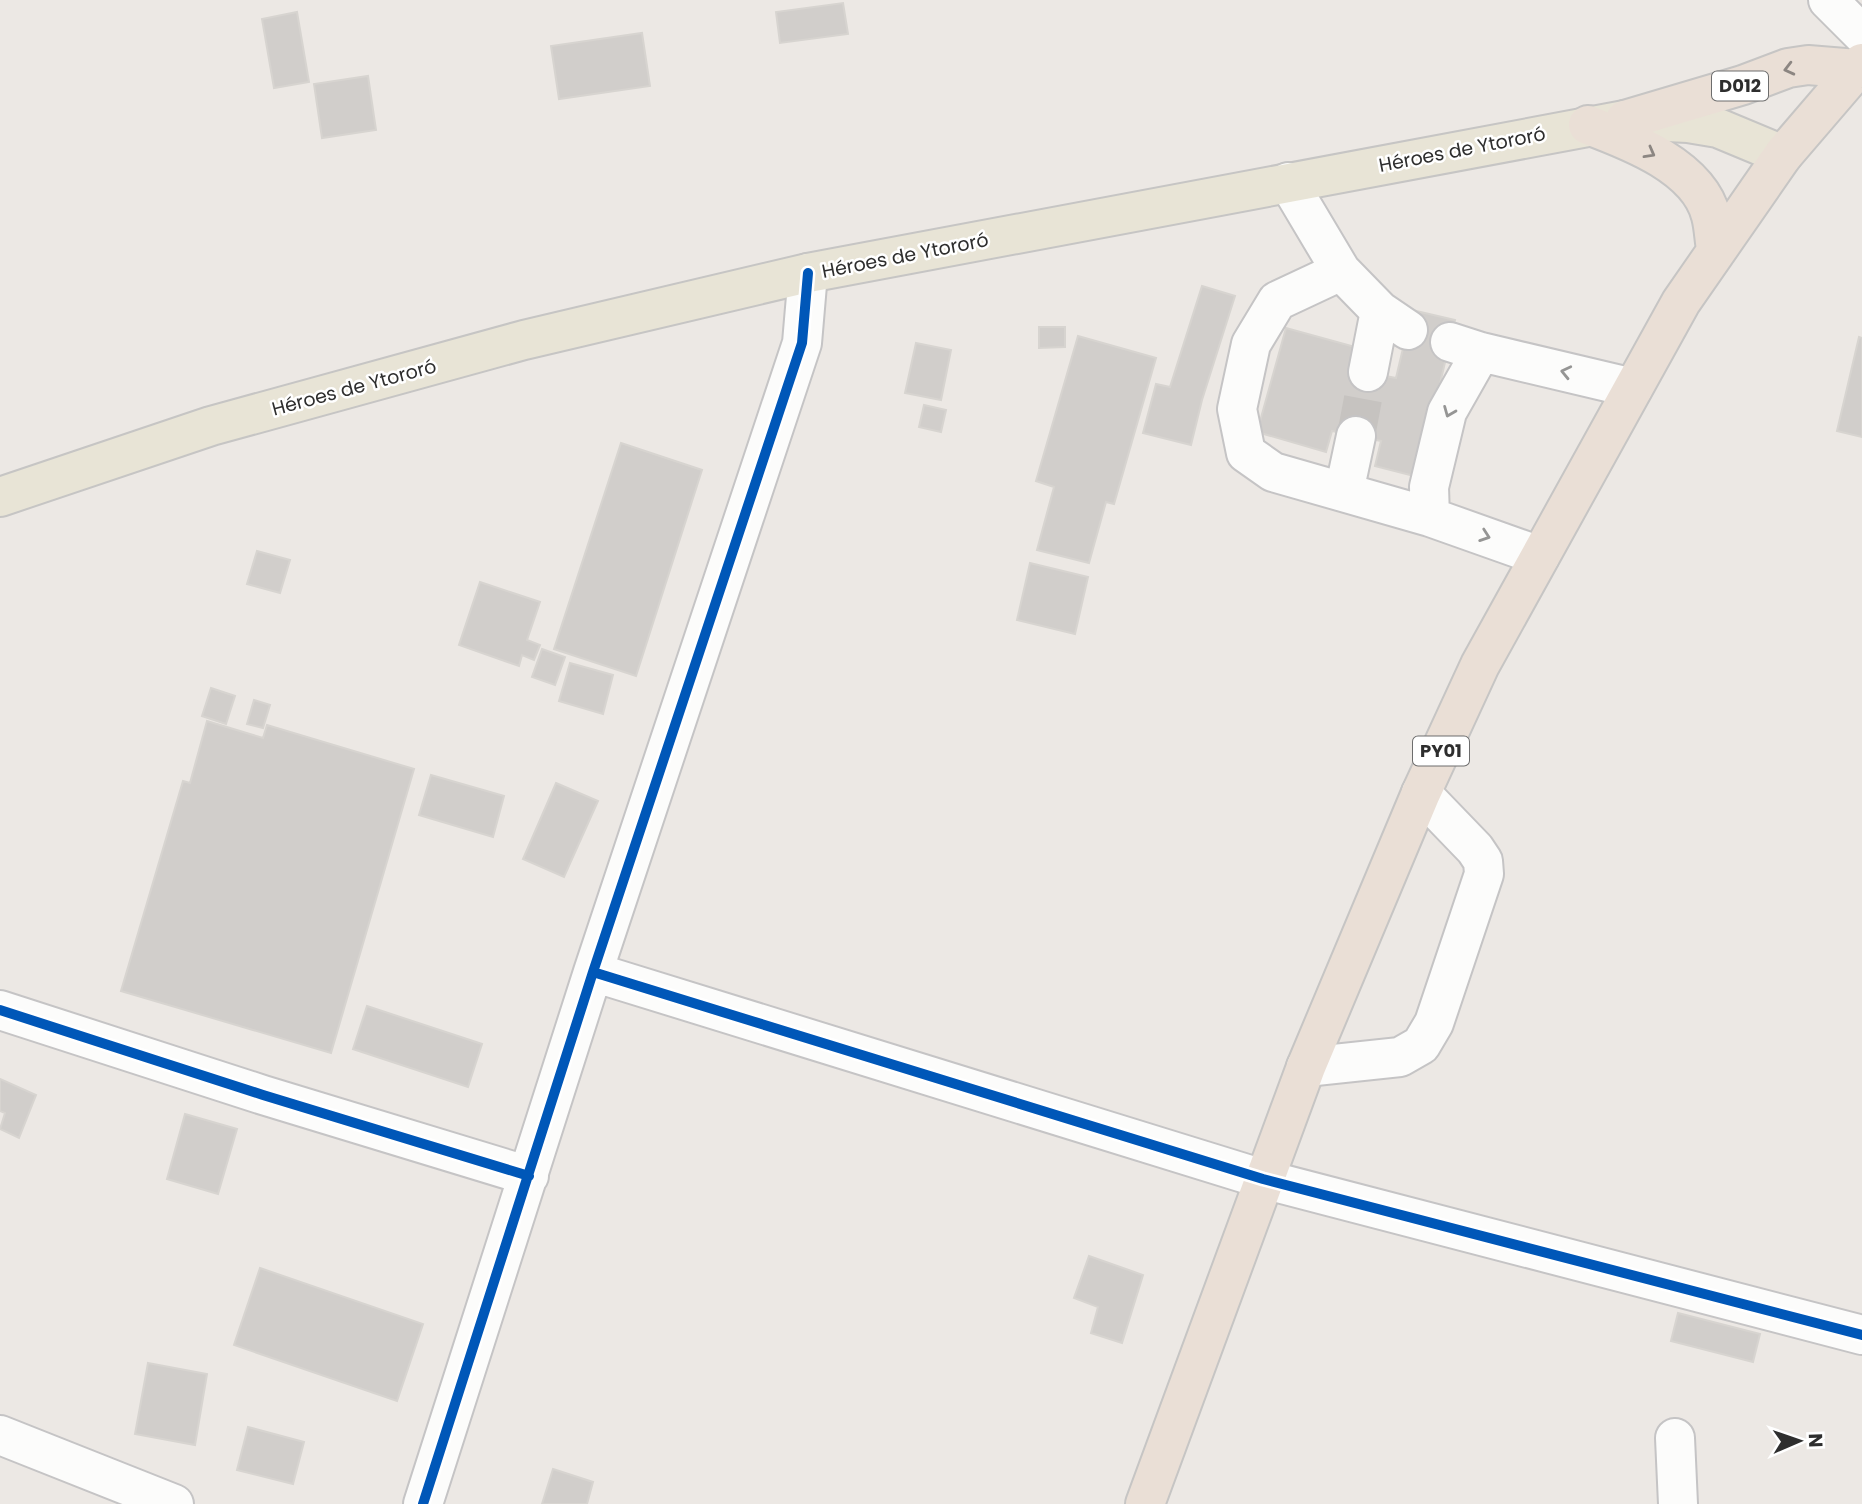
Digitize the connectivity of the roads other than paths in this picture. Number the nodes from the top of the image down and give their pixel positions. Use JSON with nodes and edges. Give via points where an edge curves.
{"nodes":[{"id":1,"x":1828,"y":0,"type":"edge"},
{"id":2,"x":1861,"y":59,"type":"edge"},
{"id":3,"x":1625,"y":120,"type":"junction"},
{"id":4,"x":1588,"y":125,"type":"junction"},
{"id":5,"x":1783,"y":155,"type":"junction"},
{"id":6,"x":1288,"y":182,"type":"junction"},
{"id":7,"x":1716,"y":249,"type":"junction"},
{"id":8,"x":1341,"y":271,"type":"junction"},
{"id":9,"x":808,"y":273,"type":"junction"},
{"id":10,"x":1368,"y":372,"type":"tunnel mouth"},
{"id":11,"x":1633,"y":388,"type":"junction"},
{"id":12,"x":1356,"y":436,"type":"tunnel mouth"},
{"id":13,"x":1344,"y":492,"type":"junction"},
{"id":14,"x":0,"y":497,"type":"edge"},
{"id":15,"x":1430,"y":517,"type":"junction"},
{"id":16,"x":1540,"y":555,"type":"junction"},
{"id":17,"x":1421,"y":793,"type":"junction"},
{"id":18,"x":593,"y":972,"type":"junction"},
{"id":19,"x":0,"y":1010,"type":"edge"},
{"id":20,"x":1306,"y":1067,"type":"junction"},
{"id":21,"x":529,"y":1176,"type":"junction"},
{"id":22,"x":1263,"y":1179,"type":"junction"},
{"id":23,"x":1862,"y":1335,"type":"edge"},
{"id":24,"x":0,"y":1435,"type":"edge"},
{"id":25,"x":1675,"y":1438,"type":"dead end"},
{"id":26,"x":174,"y":1504,"type":"edge"},
{"id":27,"x":423,"y":1504,"type":"edge"},
{"id":28,"x":1145,"y":1504,"type":"edge"},
{"id":29,"x":1678,"y":1504,"type":"edge"}],
"edges":[{"from":1,"to":2,"type":"street"},
{"from":2,"to":3,"type":"highway","number":"D012","one_way":true,"via":[[1788,68]]},
{"from":2,"to":5,"type":"highway","number":"PY01"},
{"from":3,"to":4,"type":"main road","name":"Héroes de Ytororó","number":"D012"},
{"from":3,"to":5,"type":"main road","name":"Héroes de Ytororó","number":"D012","via":[[1718,128]]},
{"from":4,"to":6,"type":"main road","name":"Héroes de Ytororó","number":"D012"},
{"from":4,"to":7,"type":"highway","one_way":true,"via":[[1626,139],[1681,172],[1701,194],[1711,215]]},
{"from":5,"to":7,"type":"highway","number":"PY01"},
{"from":6,"to":8,"type":"street"},
{"from":6,"to":9,"type":"main road","name":"Héroes de Ytororó","number":"D012"},
{"from":7,"to":11,"type":"highway","number":"PY01"},
{"from":8,"to":10,"type":"street","via":[[1394,320]]},
{"from":8,"to":13,"type":"street","via":[[1277,301],[1251,344],[1237,409],[1247,453],[1273,472]]},
{"from":9,"to":14,"type":"main road","name":"Héroes de Ytororó","number":"D012","via":[[524,340],[251,415]]},
{"from":9,"to":18,"type":"street","via":[[802,342]]},
{"from":11,"to":15,"type":"street","one_way":true,"via":[[1466,347],[1429,486]]},
{"from":11,"to":16,"type":"highway","number":"PY01"},
{"from":12,"to":13,"type":"street"},
{"from":13,"to":15,"type":"street"},
{"from":15,"to":16,"type":"street","one_way":true},
{"from":16,"to":17,"type":"highway","number":"PY01","via":[[1480,665]]},
{"from":17,"to":20,"type":"highway","number":"PY01"},
{"from":17,"to":20,"type":"street","via":[[1475,849],[1484,874],[1434,1023],[1421,1045],[1400,1057]]},
{"from":18,"to":21,"type":"street"},
{"from":18,"to":22,"type":"street"},
{"from":19,"to":21,"type":"street"},
{"from":20,"to":22,"type":"highway","number":"PY01"},
{"from":21,"to":27,"type":"street"},
{"from":22,"to":23,"type":"street"},
{"from":22,"to":28,"type":"highway","number":"PY01"},
{"from":24,"to":26,"type":"street"},
{"from":25,"to":29,"type":"street"}]}
